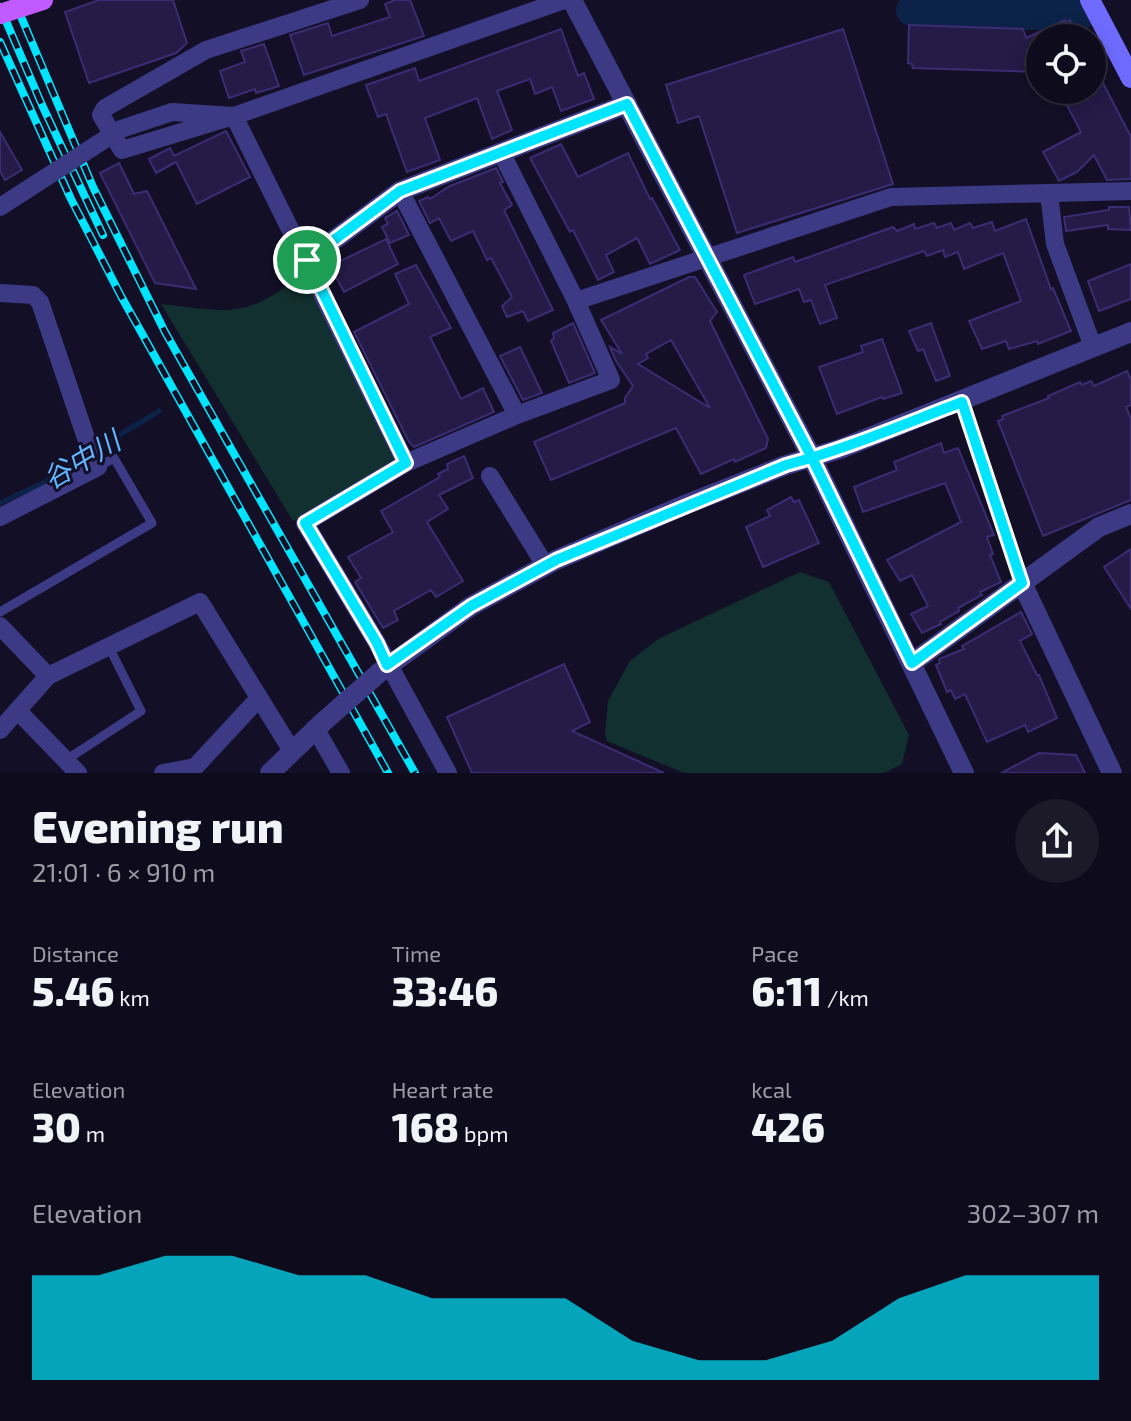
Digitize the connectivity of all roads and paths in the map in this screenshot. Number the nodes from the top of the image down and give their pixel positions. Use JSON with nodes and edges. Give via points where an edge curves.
{"nodes":[{"id":1,"x":43,"y":0,"type":"edge"},
{"id":2,"x":360,"y":0,"type":"edge"},
{"id":3,"x":564,"y":0,"type":"edge"},
{"id":4,"x":572,"y":0,"type":"edge"},
{"id":5,"x":1090,"y":0,"type":"edge"},
{"id":6,"x":0,"y":14,"type":"edge"},
{"id":7,"x":1131,"y":78,"type":"edge"},
{"id":8,"x":627,"y":104,"type":"junction"},
{"id":9,"x":234,"y":116,"type":"junction"},
{"id":10,"x":501,"y":152,"type":"junction"},
{"id":11,"x":400,"y":191,"type":"junction"},
{"id":12,"x":1131,"y":191,"type":"edge"},
{"id":13,"x":1049,"y":193,"type":"junction"},
{"id":14,"x":0,"y":207,"type":"edge"},
{"id":15,"x":708,"y":258,"type":"junction"},
{"id":16,"x":307,"y":260,"type":"junction"},
{"id":17,"x":0,"y":293,"type":"edge"},
{"id":18,"x":576,"y":301,"type":"junction"},
{"id":19,"x":1131,"y":332,"type":"edge"},
{"id":20,"x":1093,"y":347,"type":"junction"},
{"id":21,"x":962,"y":402,"type":"junction"},
{"id":22,"x":517,"y":415,"type":"junction"},
{"id":23,"x":812,"y":458,"type":"junction"},
{"id":24,"x":406,"y":463,"type":"junction"},
{"id":25,"x":98,"y":467,"type":"junction"},
{"id":26,"x":490,"y":476,"type":"dead end"},
{"id":27,"x":1131,"y":514,"type":"edge"},
{"id":28,"x":0,"y":517,"type":"edge"},
{"id":29,"x":545,"y":565,"type":"junction"},
{"id":30,"x":1022,"y":583,"type":"junction"},
{"id":31,"x":0,"y":612,"type":"edge"},
{"id":32,"x":0,"y":626,"type":"edge"},
{"id":33,"x":109,"y":647,"type":"junction"},
{"id":34,"x":912,"y":663,"type":"junction"},
{"id":35,"x":384,"y":669,"type":"junction"},
{"id":36,"x":48,"y":676,"type":"junction"},
{"id":37,"x":259,"y":698,"type":"junction"},
{"id":38,"x":18,"y":711,"type":"junction"},
{"id":39,"x":318,"y":725,"type":"junction"},
{"id":40,"x":0,"y":730,"type":"edge"},
{"id":41,"x":292,"y":751,"type":"junction"},
{"id":42,"x":72,"y":767,"type":"edge"},
{"id":43,"x":163,"y":773,"type":"edge"},
{"id":44,"x":270,"y":773,"type":"edge"},
{"id":45,"x":341,"y":773,"type":"edge"},
{"id":46,"x":448,"y":773,"type":"edge"},
{"id":47,"x":964,"y":773,"type":"edge"},
{"id":48,"x":1112,"y":773,"type":"edge"}],
"edges":[{"from":1,"to":6,"type":"main road","bridge":true},
{"from":2,"to":9,"type":"street","via":[[206,50],[101,111],[122,150]]},
{"from":3,"to":9,"type":"street"},
{"from":4,"to":8,"type":"street"},
{"from":5,"to":7,"type":"main road"},
{"from":8,"to":10,"type":"street"},
{"from":8,"to":15,"type":"street"},
{"from":9,"to":14,"type":"street","bridge":true,"via":[[172,112],[121,129]]},
{"from":9,"to":16,"type":"street"},
{"from":10,"to":11,"type":"street"},
{"from":10,"to":18,"type":"street"},
{"from":11,"to":16,"type":"street"},
{"from":11,"to":22,"type":"street"},
{"from":12,"to":13,"type":"street"},
{"from":13,"to":15,"type":"street","via":[[891,197]]},
{"from":13,"to":20,"type":"street","via":[[1055,244]]},
{"from":15,"to":18,"type":"street"},
{"from":15,"to":23,"type":"street"},
{"from":16,"to":24,"type":"street"},
{"from":17,"to":25,"type":"street","via":[[33,295],[40,302]]},
{"from":18,"to":22,"type":"street","via":[[611,380]]},
{"from":19,"to":20,"type":"street"},
{"from":20,"to":21,"type":"street"},
{"from":21,"to":23,"type":"street"},
{"from":21,"to":30,"type":"lane"},
{"from":22,"to":24,"type":"street"},
{"from":23,"to":29,"type":"street"},
{"from":23,"to":34,"type":"street"},
{"from":24,"to":35,"type":"street","via":[[305,523],[377,643]]},
{"from":25,"to":28,"type":"street"},
{"from":25,"to":31,"type":"lane","via":[[114,458],[152,523]]},
{"from":26,"to":29,"type":"street"},
{"from":27,"to":30,"type":"street","via":[[1099,527]]},
{"from":29,"to":35,"type":"street","via":[[471,606]]},
{"from":30,"to":34,"type":"street"},
{"from":30,"to":48,"type":"street"},
{"from":32,"to":36,"type":"street"},
{"from":33,"to":36,"type":"street"},
{"from":33,"to":37,"type":"street","via":[[200,602]]},
{"from":33,"to":42,"type":"lane","via":[[141,711]]},
{"from":34,"to":47,"type":"street"},
{"from":35,"to":39,"type":"street","bridge":true},
{"from":35,"to":46,"type":"street"},
{"from":36,"to":38,"type":"street"},
{"from":37,"to":41,"type":"street"},
{"from":37,"to":43,"type":"street","via":[[195,767]]},
{"from":38,"to":40,"type":"street"},
{"from":38,"to":42,"type":"street"},
{"from":39,"to":41,"type":"street"},
{"from":39,"to":45,"type":"street"},
{"from":41,"to":44,"type":"street"}]}
